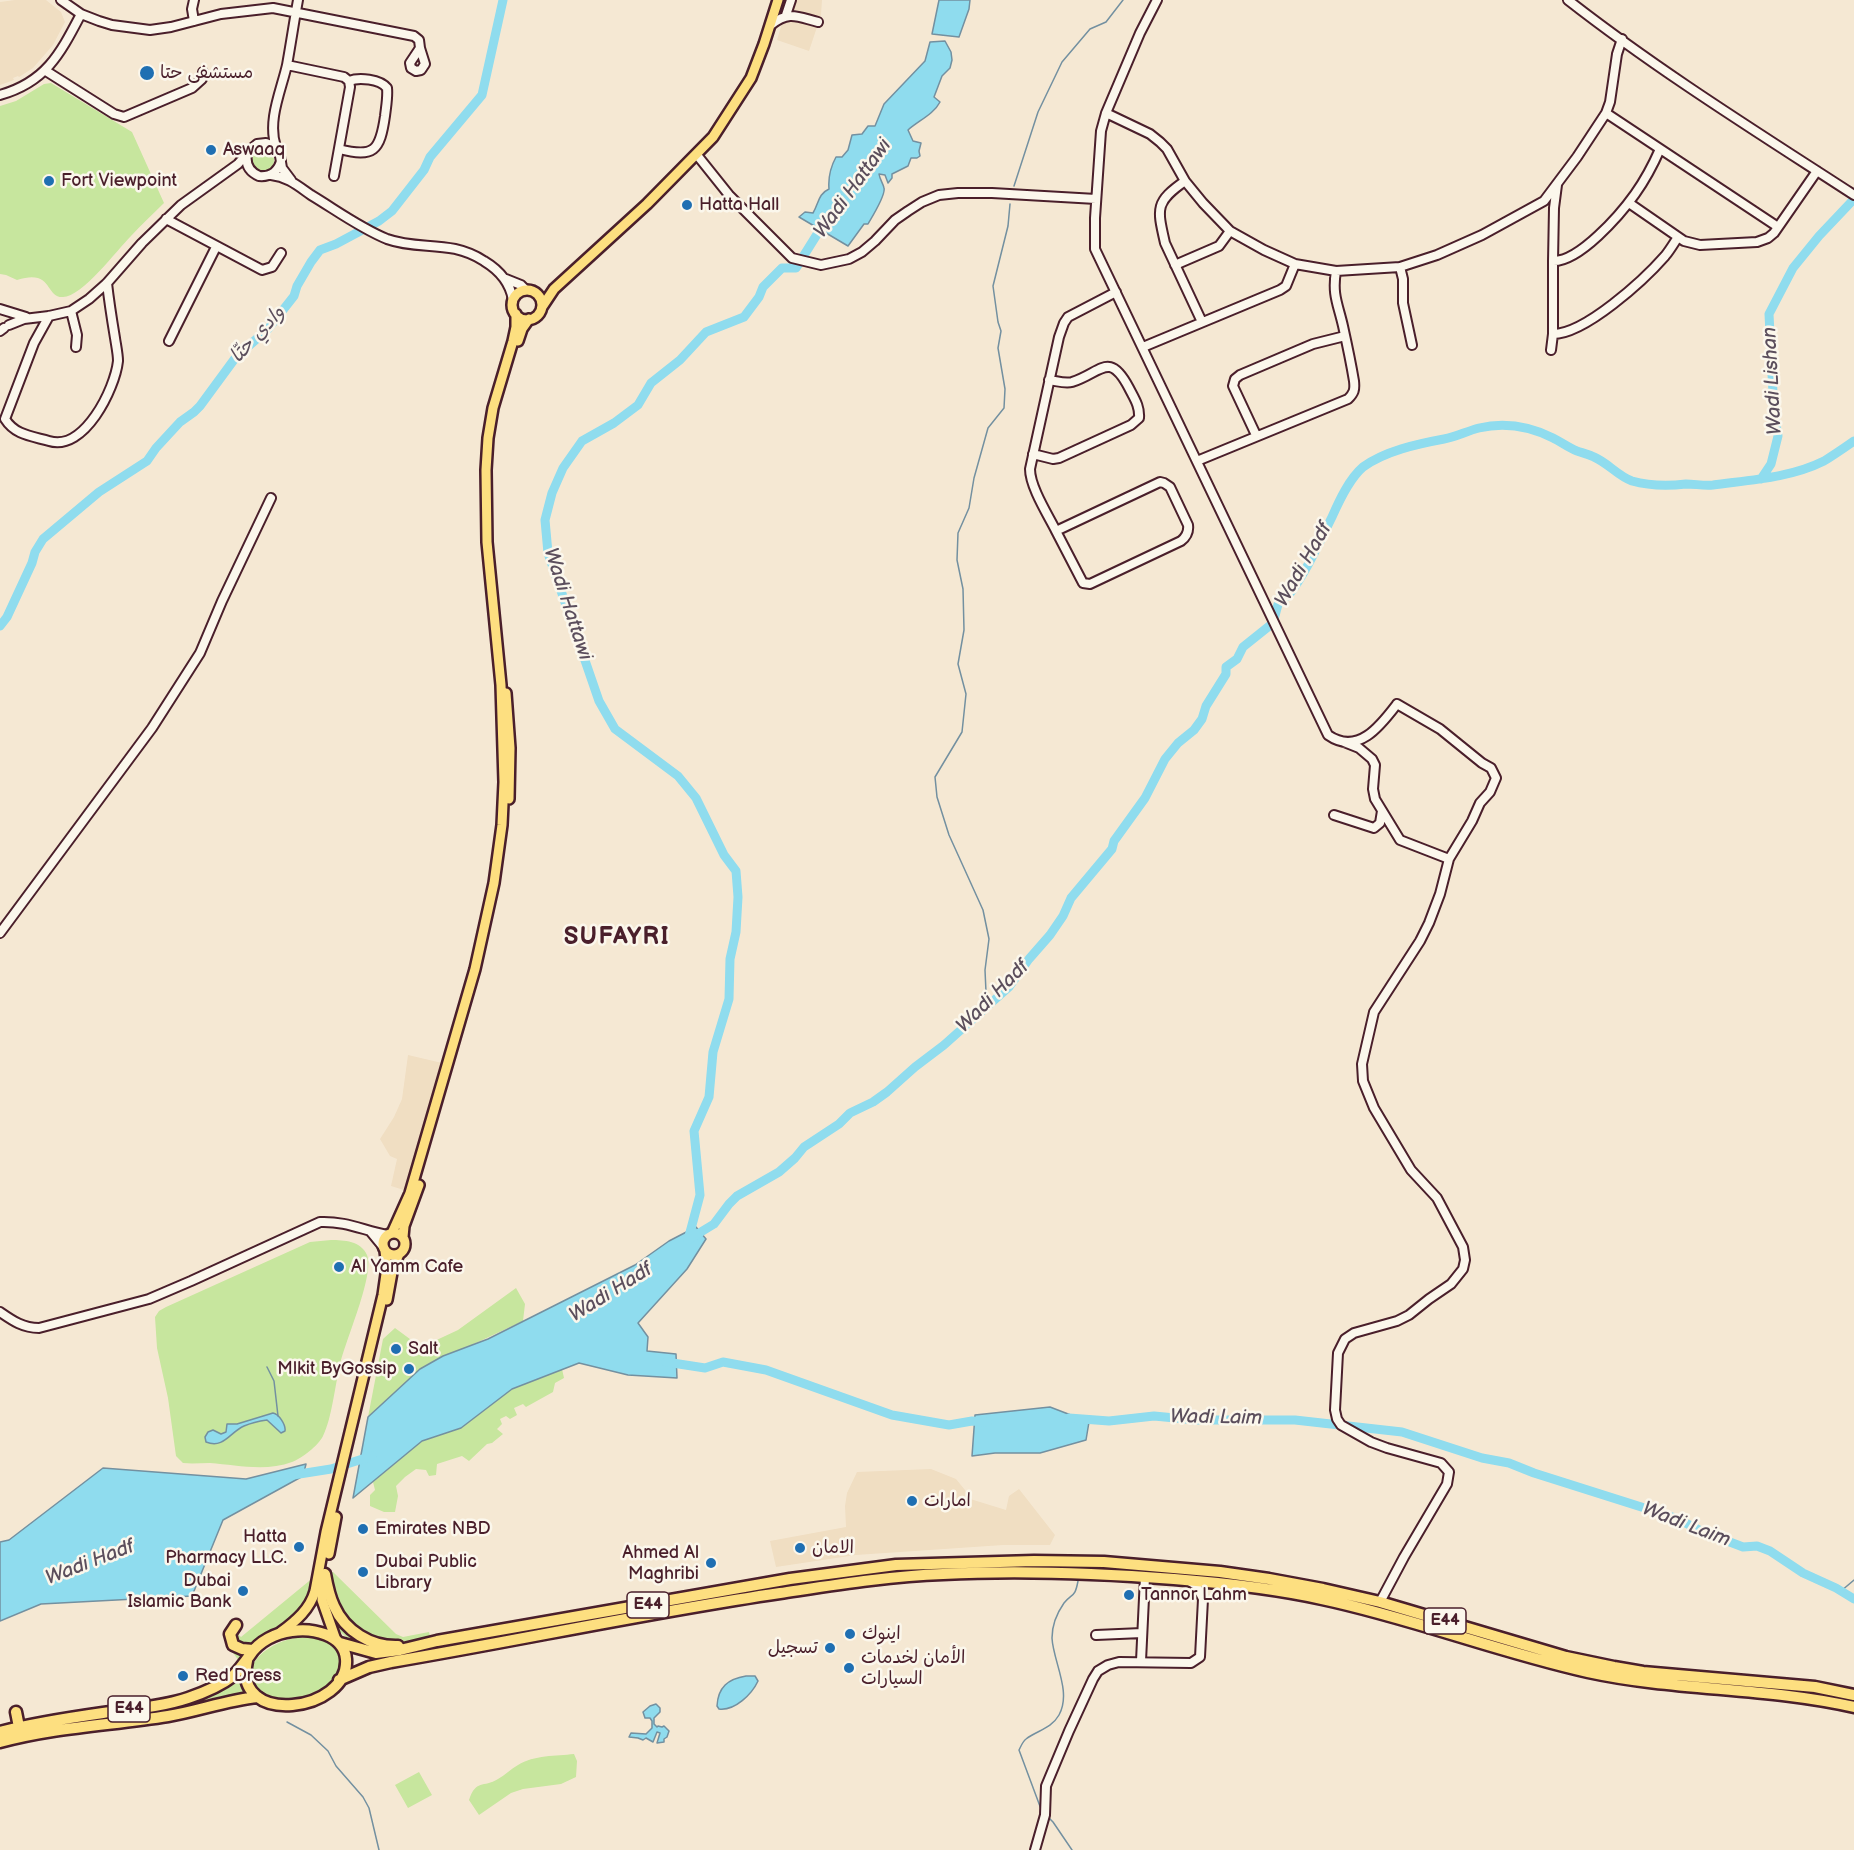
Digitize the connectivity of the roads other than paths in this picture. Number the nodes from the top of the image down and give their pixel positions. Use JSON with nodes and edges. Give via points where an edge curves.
{"nodes":[{"id":1,"x":61,"y":0,"type":"edge"},
{"id":2,"x":194,"y":0,"type":"edge"},
{"id":3,"x":298,"y":0,"type":"edge"},
{"id":4,"x":778,"y":0,"type":"edge"},
{"id":5,"x":791,"y":0,"type":"edge"},
{"id":6,"x":1157,"y":0,"type":"edge"},
{"id":7,"x":1568,"y":0,"type":"edge"},
{"id":8,"x":296,"y":12,"type":"junction"},
{"id":9,"x":81,"y":14,"type":"junction"},
{"id":10,"x":786,"y":15,"type":"junction"},
{"id":11,"x":194,"y":21,"type":"junction"},
{"id":12,"x":818,"y":22,"type":"dead end"},
{"id":13,"x":771,"y":25,"type":"junction"},
{"id":14,"x":1622,"y":39,"type":"junction"},
{"id":15,"x":420,"y":48,"type":"dead end"},
{"id":16,"x":286,"y":65,"type":"junction"},
{"id":17,"x":46,"y":71,"type":"junction"},
{"id":18,"x":203,"y":72,"type":"dead end"},
{"id":19,"x":349,"y":81,"type":"junction"},
{"id":20,"x":0,"y":95,"type":"edge"},
{"id":21,"x":1106,"y":113,"type":"junction"},
{"id":22,"x":1605,"y":113,"type":"junction"},
{"id":23,"x":273,"y":122,"type":"junction"},
{"id":24,"x":257,"y":144,"type":"junction"},
{"id":25,"x":276,"y":147,"type":"junction"},
{"id":26,"x":339,"y":149,"type":"junction"},
{"id":27,"x":1660,"y":149,"type":"junction"},
{"id":28,"x":248,"y":154,"type":"junction"},
{"id":29,"x":695,"y":157,"type":"junction"},
{"id":30,"x":281,"y":161,"type":"junction"},
{"id":31,"x":1817,"y":171,"type":"junction"},
{"id":32,"x":228,"y":172,"type":"junction"},
{"id":33,"x":254,"y":173,"type":"junction"},
{"id":34,"x":271,"y":175,"type":"junction"},
{"id":35,"x":334,"y":176,"type":"dead end"},
{"id":36,"x":291,"y":180,"type":"junction"},
{"id":37,"x":1185,"y":181,"type":"junction"},
{"id":38,"x":1557,"y":184,"type":"junction"},
{"id":39,"x":1854,"y":195,"type":"edge"},
{"id":40,"x":1096,"y":199,"type":"junction"},
{"id":41,"x":1629,"y":203,"type":"junction"},
{"id":42,"x":1538,"y":204,"type":"junction"},
{"id":43,"x":1554,"y":212,"type":"junction"},
{"id":44,"x":166,"y":219,"type":"junction"},
{"id":45,"x":1778,"y":227,"type":"junction"},
{"id":46,"x":1230,"y":231,"type":"junction"},
{"id":47,"x":1678,"y":237,"type":"junction"},
{"id":48,"x":216,"y":247,"type":"junction"},
{"id":49,"x":281,"y":253,"type":"dead end"},
{"id":50,"x":1552,"y":261,"type":"junction"},
{"id":51,"x":1295,"y":264,"type":"junction"},
{"id":52,"x":1175,"y":265,"type":"junction"},
{"id":53,"x":1400,"y":267,"type":"junction"},
{"id":54,"x":1336,"y":271,"type":"junction"},
{"id":55,"x":504,"y":278,"type":"junction"},
{"id":56,"x":563,"y":281,"type":"junction"},
{"id":57,"x":107,"y":283,"type":"junction"},
{"id":58,"x":530,"y":290,"type":"junction"},
{"id":59,"x":1116,"y":292,"type":"junction"},
{"id":60,"x":513,"y":300,"type":"junction"},
{"id":61,"x":542,"y":307,"type":"junction"},
{"id":62,"x":4,"y":310,"type":"edge"},
{"id":63,"x":71,"y":311,"type":"junction"},
{"id":64,"x":516,"y":314,"type":"junction"},
{"id":65,"x":49,"y":316,"type":"junction"},
{"id":66,"x":31,"y":318,"type":"junction"},
{"id":67,"x":529,"y":319,"type":"junction"},
{"id":68,"x":1202,"y":321,"type":"junction"},
{"id":69,"x":3,"y":328,"type":"edge"},
{"id":70,"x":1553,"y":334,"type":"junction"},
{"id":71,"x":1345,"y":336,"type":"junction"},
{"id":72,"x":169,"y":340,"type":"dead end"},
{"id":73,"x":1412,"y":345,"type":"dead end"},
{"id":74,"x":76,"y":347,"type":"dead end"},
{"id":75,"x":1143,"y":347,"type":"junction"},
{"id":76,"x":1551,"y":350,"type":"dead end"},
{"id":77,"x":1049,"y":380,"type":"junction"},
{"id":78,"x":1256,"y":435,"type":"junction"},
{"id":79,"x":1033,"y":454,"type":"junction"},
{"id":80,"x":1197,"y":461,"type":"junction"},
{"id":81,"x":271,"y":498,"type":"dead end"},
{"id":82,"x":1056,"y":531,"type":"junction"},
{"id":83,"x":1343,"y":741,"type":"junction"},
{"id":84,"x":1382,"y":811,"type":"junction"},
{"id":85,"x":1334,"y":815,"type":"dead end"},
{"id":86,"x":1449,"y":859,"type":"junction"},
{"id":87,"x":0,"y":933,"type":"edge"},
{"id":88,"x":366,"y":1229,"type":"junction"},
{"id":89,"x":390,"y":1234,"type":"junction"},
{"id":90,"x":403,"y":1237,"type":"junction"},
{"id":91,"x":384,"y":1250,"type":"junction"},
{"id":92,"x":399,"y":1254,"type":"junction"},
{"id":93,"x":0,"y":1312,"type":"edge"},
{"id":94,"x":344,"y":1463,"type":"junction"},
{"id":95,"x":339,"y":1489,"type":"junction"},
{"id":96,"x":1018,"y":1562,"type":"junction"},
{"id":97,"x":984,"y":1572,"type":"junction"},
{"id":98,"x":325,"y":1574,"type":"junction"},
{"id":99,"x":1145,"y":1577,"type":"junction"},
{"id":100,"x":1189,"y":1580,"type":"junction"},
{"id":101,"x":1219,"y":1583,"type":"junction"},
{"id":102,"x":1203,"y":1599,"type":"junction"},
{"id":103,"x":1380,"y":1602,"type":"junction"},
{"id":104,"x":236,"y":1625,"type":"dead end"},
{"id":105,"x":279,"y":1634,"type":"junction"},
{"id":106,"x":1142,"y":1634,"type":"junction"},
{"id":107,"x":1096,"y":1635,"type":"dead end"},
{"id":108,"x":338,"y":1641,"type":"junction"},
{"id":109,"x":416,"y":1646,"type":"junction"},
{"id":110,"x":253,"y":1650,"type":"junction"},
{"id":111,"x":247,"y":1660,"type":"junction"},
{"id":112,"x":1141,"y":1661,"type":"junction"},
{"id":113,"x":339,"y":1680,"type":"junction"},
{"id":114,"x":1854,"y":1695,"type":"edge"},
{"id":115,"x":258,"y":1697,"type":"junction"},
{"id":116,"x":1851,"y":1705,"type":"edge"},
{"id":117,"x":16,"y":1712,"type":"dead end"},
{"id":118,"x":143,"y":1713,"type":"junction"},
{"id":119,"x":19,"y":1727,"type":"junction"},
{"id":120,"x":0,"y":1732,"type":"edge"},
{"id":121,"x":0,"y":1742,"type":"edge"},
{"id":122,"x":1035,"y":1850,"type":"edge"}],
"edges":[{"from":1,"to":9,"type":"street"},
{"from":2,"to":11,"type":"street"},
{"from":3,"to":8,"type":"street"},
{"from":4,"to":13,"type":"main road"},
{"from":5,"to":10,"type":"street"},
{"from":6,"to":21,"type":"street"},
{"from":7,"to":14,"type":"street"},
{"from":8,"to":11,"type":"street","via":[[259,9]]},
{"from":8,"to":15,"type":"street","via":[[414,36]]},
{"from":8,"to":16,"type":"street"},
{"from":9,"to":11,"type":"street","via":[[112,25],[150,30]]},
{"from":9,"to":17,"type":"street"},
{"from":10,"to":12,"type":"street"},
{"from":10,"to":13,"type":"street"},
{"from":13,"to":29,"type":"main road","via":[[751,78],[713,137]]},
{"from":14,"to":22,"type":"street"},
{"from":14,"to":31,"type":"street"},
{"from":16,"to":19,"type":"street"},
{"from":16,"to":23,"type":"street"},
{"from":17,"to":18,"type":"street","via":[[124,117],[192,88],[202,79]]},
{"from":17,"to":20,"type":"street","via":[[21,88]]},
{"from":19,"to":26,"type":"street"},
{"from":19,"to":26,"type":"street","via":[[382,82],[387,88],[381,137],[367,152]]},
{"from":21,"to":37,"type":"street","via":[[1160,142]]},
{"from":21,"to":40,"type":"street"},
{"from":22,"to":27,"type":"street"},
{"from":22,"to":38,"type":"street"},
{"from":23,"to":24,"type":"street"},
{"from":23,"to":25,"type":"street"},
{"from":24,"to":25,"type":"street"},
{"from":24,"to":28,"type":"street"},
{"from":25,"to":30,"type":"street"},
{"from":26,"to":35,"type":"street"},
{"from":27,"to":41,"type":"street"},
{"from":27,"to":45,"type":"street"},
{"from":28,"to":32,"type":"street"},
{"from":28,"to":33,"type":"street","via":[[247,163]]},
{"from":29,"to":40,"type":"street","via":[[792,258],[821,264],[849,259],[862,252],[908,210],[939,195],[992,193]]},
{"from":29,"to":56,"type":"main road"},
{"from":30,"to":34,"type":"street"},
{"from":30,"to":36,"type":"street"},
{"from":31,"to":39,"type":"street"},
{"from":31,"to":45,"type":"street"},
{"from":32,"to":33,"type":"street"},
{"from":32,"to":44,"type":"street"},
{"from":33,"to":34,"type":"street"},
{"from":34,"to":36,"type":"street"},
{"from":36,"to":55,"type":"street","via":[[379,235],[397,242],[452,247],[484,261]]},
{"from":37,"to":46,"type":"street"},
{"from":37,"to":52,"type":"street","via":[[1167,194],[1161,209],[1165,243]]},
{"from":38,"to":42,"type":"street"},
{"from":38,"to":43,"type":"street"},
{"from":40,"to":59,"type":"street","via":[[1095,249]]},
{"from":41,"to":47,"type":"street"},
{"from":41,"to":50,"type":"street","via":[[1579,251]]},
{"from":42,"to":43,"type":"street","via":[[1545,204]]},
{"from":42,"to":53,"type":"street","via":[[1482,235]]},
{"from":43,"to":50,"type":"street"},
{"from":44,"to":48,"type":"street"},
{"from":44,"to":57,"type":"street"},
{"from":45,"to":47,"type":"street","via":[[1768,238],[1757,242],[1700,245]]},
{"from":46,"to":51,"type":"street"},
{"from":46,"to":52,"type":"street","via":[[1219,246]]},
{"from":47,"to":70,"type":"street","via":[[1665,256],[1610,306],[1575,329]]},
{"from":48,"to":49,"type":"street","via":[[262,270],[272,267]]},
{"from":48,"to":72,"type":"street"},
{"from":50,"to":70,"type":"street"},
{"from":51,"to":54,"type":"street"},
{"from":51,"to":68,"type":"street","via":[[1286,286]]},
{"from":52,"to":68,"type":"street"},
{"from":53,"to":54,"type":"street"},
{"from":53,"to":73,"type":"street"},
{"from":54,"to":71,"type":"street","via":[[1334,297]]},
{"from":55,"to":58,"type":"street"},
{"from":55,"to":60,"type":"street"},
{"from":56,"to":58,"type":"main road"},
{"from":56,"to":61,"type":"main road"},
{"from":57,"to":63,"type":"street"},
{"from":57,"to":65,"type":"street","via":[[118,359],[114,381],[82,432],[54,443],[12,429],[5,419],[34,343]]},
{"from":58,"to":60,"type":"main road","via":[[520,291]]},
{"from":58,"to":61,"type":"main road","via":[[541,298]]},
{"from":59,"to":75,"type":"street"},
{"from":59,"to":77,"type":"street","via":[[1068,317]]},
{"from":60,"to":64,"type":"main road"},
{"from":61,"to":67,"type":"main road"},
{"from":62,"to":66,"type":"street"},
{"from":62,"to":69,"type":"street","via":[[12,319]]},
{"from":63,"to":65,"type":"street"},
{"from":63,"to":74,"type":"street"},
{"from":64,"to":67,"type":"main road"},
{"from":64,"to":89,"type":"main road","via":[[513,341],[491,415],[486,470],[487,542],[501,685],[502,825],[475,969],[410,1194]]},
{"from":65,"to":66,"type":"street"},
{"from":66,"to":69,"type":"street"},
{"from":67,"to":90,"type":"main road","via":[[520,334],[500,397],[491,471],[493,545],[511,757],[500,879],[480,970]]},
{"from":68,"to":75,"type":"street"},
{"from":70,"to":76,"type":"street"},
{"from":71,"to":78,"type":"street","via":[[1354,381],[1352,395]]},
{"from":71,"to":78,"type":"street","via":[[1313,344],[1235,379],[1233,386]]},
{"from":75,"to":80,"type":"street"},
{"from":77,"to":79,"type":"street"},
{"from":77,"to":79,"type":"street","via":[[1070,382],[1107,366],[1116,368],[1139,408],[1138,418],[1131,425],[1059,458]]},
{"from":78,"to":80,"type":"street"},
{"from":79,"to":82,"type":"street","via":[[1030,475]]},
{"from":80,"to":83,"type":"street","via":[[1328,735]]},
{"from":81,"to":87,"type":"street","via":[[200,653],[152,728]]},
{"from":82,"to":82,"type":"street","via":[[1081,581],[1088,584],[1181,541],[1188,525],[1170,487],[1160,482]]},
{"from":83,"to":84,"type":"street","via":[[1372,759],[1374,796]]},
{"from":83,"to":86,"type":"street","via":[[1368,736],[1397,704],[1440,729],[1491,768],[1495,780]]},
{"from":84,"to":85,"type":"street","via":[[1380,823],[1374,828]]},
{"from":84,"to":86,"type":"street","via":[[1403,842]]},
{"from":86,"to":103,"type":"street","via":[[1425,932],[1374,1012],[1362,1064],[1363,1081],[1374,1108],[1411,1170],[1437,1198],[1463,1247],[1465,1260],[1451,1284],[1409,1315],[1354,1333],[1345,1339],[1338,1353],[1335,1410],[1341,1425],[1371,1442],[1441,1463],[1449,1473],[1447,1484]]},
{"from":88,"to":89,"type":"street"},
{"from":88,"to":91,"type":"street"},
{"from":88,"to":93,"type":"street","via":[[342,1222],[320,1222],[149,1299],[39,1328],[20,1325]]},
{"from":89,"to":90,"type":"main road"},
{"from":89,"to":91,"type":"main road","via":[[384,1239]]},
{"from":90,"to":92,"type":"main road","via":[[405,1248]]},
{"from":91,"to":92,"type":"main road"},
{"from":91,"to":94,"type":"main road","via":[[387,1267],[383,1295]]},
{"from":92,"to":94,"type":"main road"},
{"from":94,"to":95,"type":"main road"},
{"from":95,"to":98,"type":"main road"},
{"from":95,"to":105,"type":"main road","via":[[314,1597]]},
{"from":96,"to":97,"type":"highway","via":[[1017,1568]]},
{"from":96,"to":103,"type":"highway","number":"E44","via":[[1104,1562],[1220,1572]]},
{"from":96,"to":109,"type":"highway","number":"E44","via":[[896,1565],[810,1576]]},
{"from":97,"to":99,"type":"highway","number":"E44"},
{"from":97,"to":113,"type":"highway","number":"E44","via":[[918,1575],[733,1600],[391,1662]]},
{"from":98,"to":108,"type":"main road","via":[[322,1600]]},
{"from":98,"to":109,"type":"highway","via":[[333,1605],[352,1630],[380,1644]]},
{"from":99,"to":100,"type":"highway","number":"E44"},
{"from":99,"to":106,"type":"street"},
{"from":100,"to":101,"type":"highway","number":"E44"},
{"from":100,"to":102,"type":"street"},
{"from":101,"to":102,"type":"street"},
{"from":101,"to":116,"type":"highway","number":"E44","via":[[1297,1594],[1376,1612],[1600,1675]]},
{"from":102,"to":112,"type":"street","via":[[1201,1653],[1197,1660]]},
{"from":103,"to":114,"type":"highway","number":"E44","via":[[1566,1657],[1614,1667],[1815,1687]]},
{"from":104,"to":110,"type":"highway","via":[[230,1634],[233,1645]]},
{"from":105,"to":108,"type":"highway","via":[[314,1631]]},
{"from":105,"to":110,"type":"highway"},
{"from":106,"to":107,"type":"street"},
{"from":106,"to":112,"type":"street"},
{"from":108,"to":109,"type":"highway","number":"E44","via":[[376,1653]]},
{"from":108,"to":113,"type":"highway","via":[[346,1658]]},
{"from":110,"to":111,"type":"highway"},
{"from":111,"to":115,"type":"highway","via":[[248,1684]]},
{"from":111,"to":118,"type":"highway","number":"E44","via":[[232,1677],[210,1689]]},
{"from":112,"to":122,"type":"street","via":[[1108,1665],[1093,1679],[1046,1786],[1045,1815]]},
{"from":113,"to":115,"type":"highway","via":[[322,1696],[300,1704],[274,1705]]},
{"from":115,"to":118,"type":"highway","number":"E44","via":[[168,1716]]},
{"from":117,"to":119,"type":"highway"},
{"from":118,"to":119,"type":"highway","number":"E44"},
{"from":118,"to":121,"type":"highway","number":"E44"},
{"from":119,"to":120,"type":"highway","number":"E44"}]}
